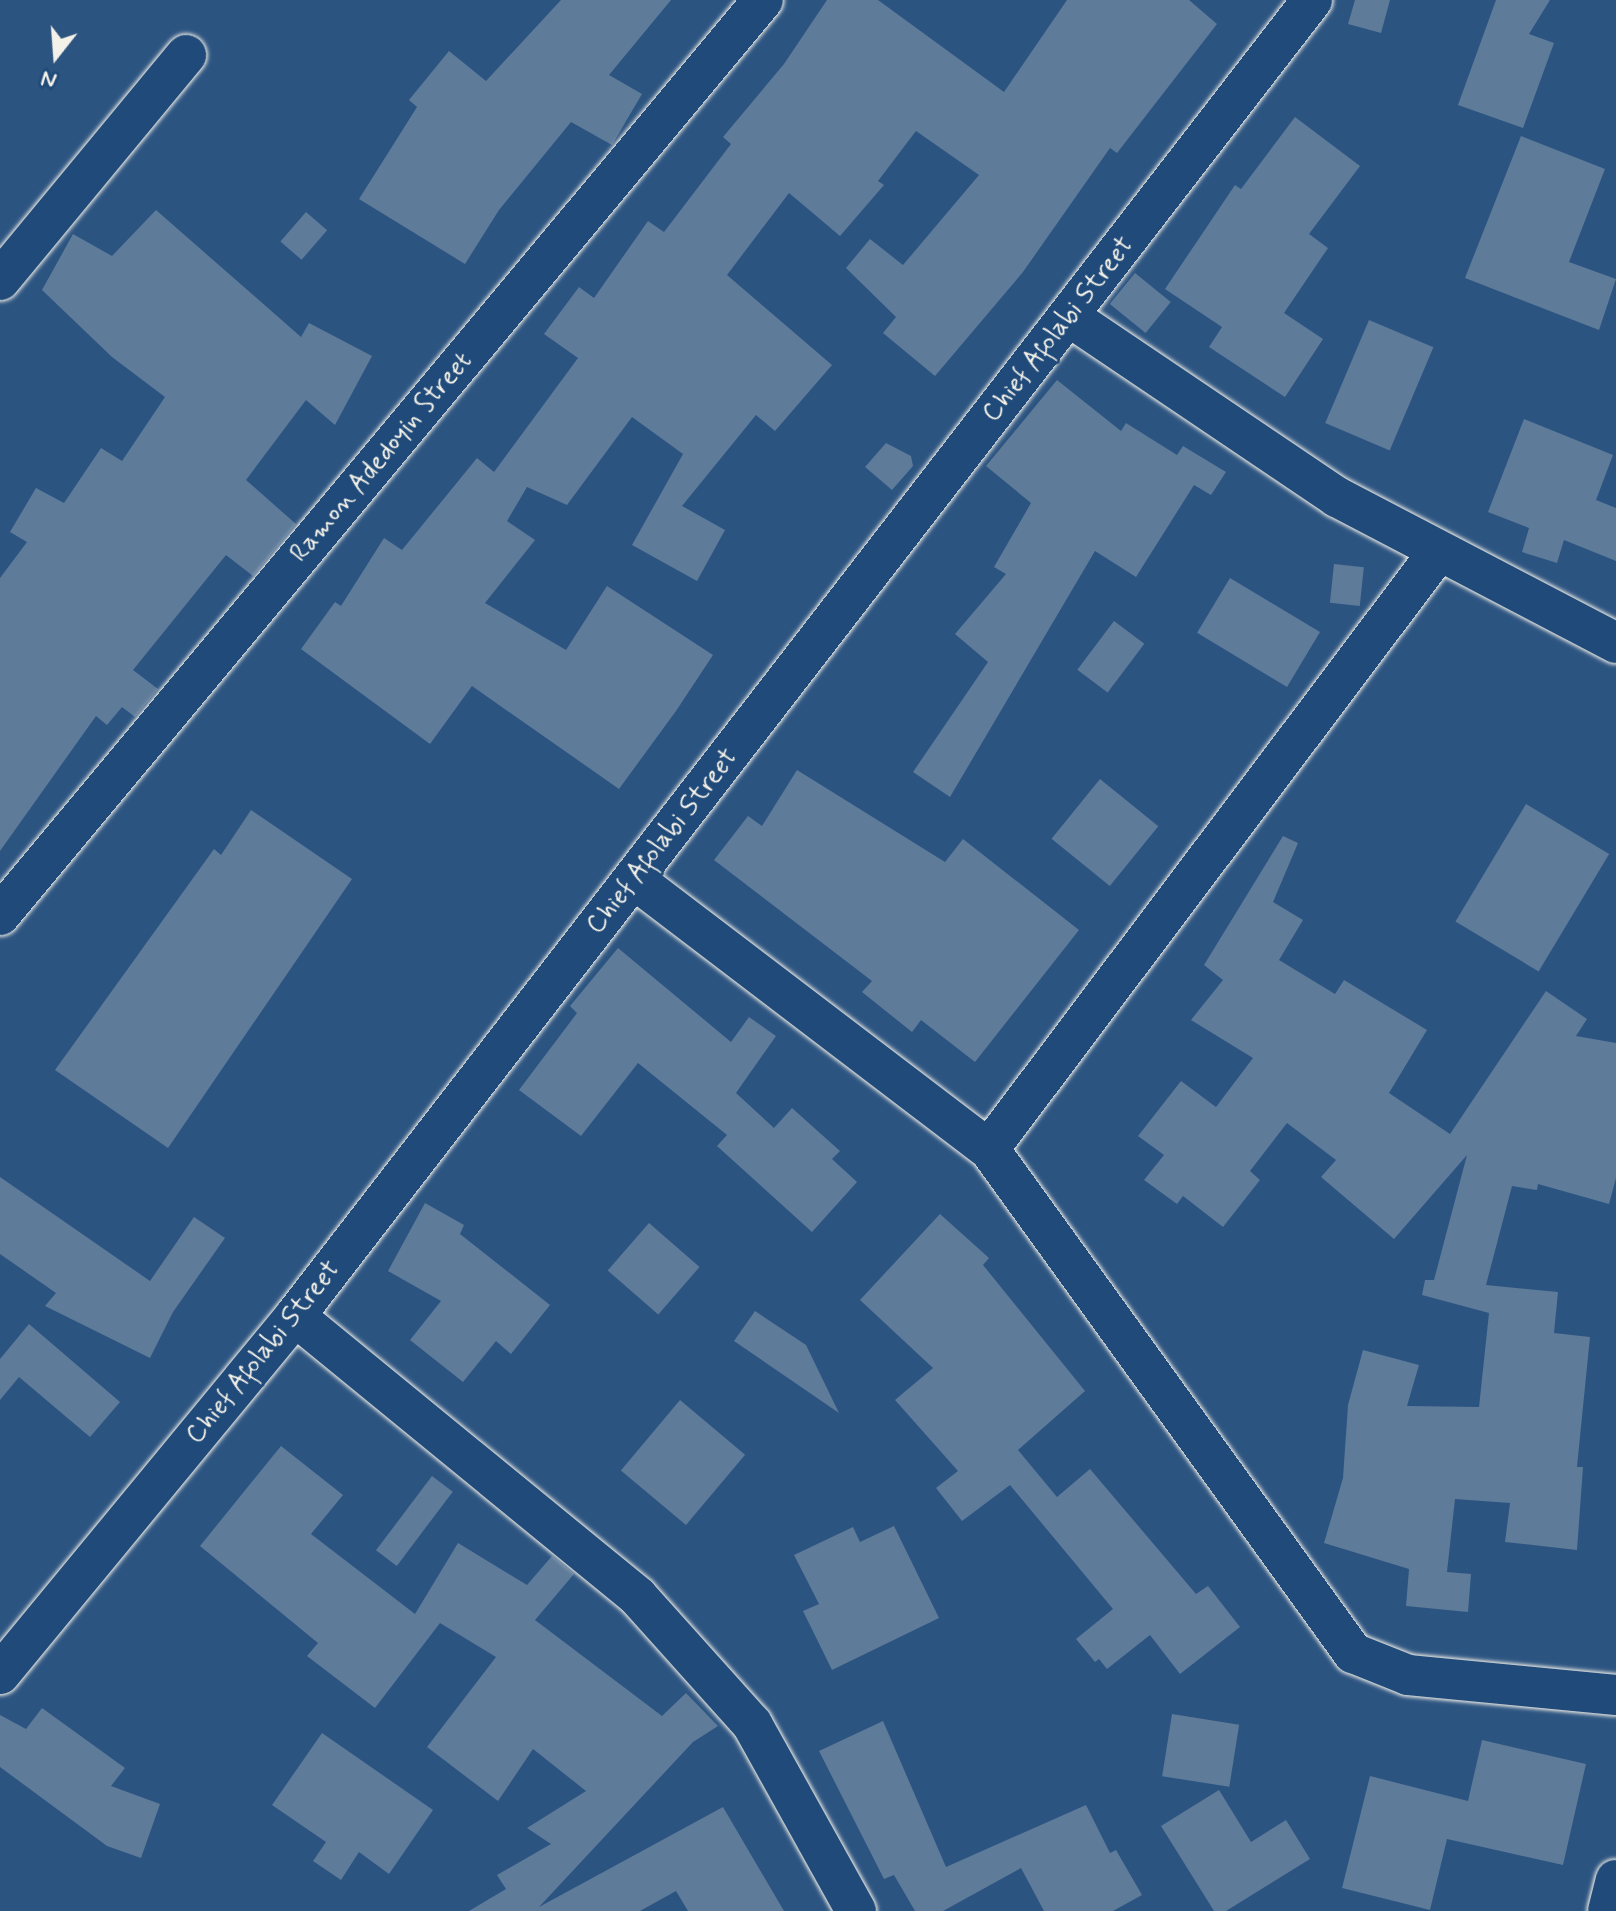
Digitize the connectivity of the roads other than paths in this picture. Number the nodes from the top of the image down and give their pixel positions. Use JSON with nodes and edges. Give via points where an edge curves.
{"nodes":[{"id":1,"x":763,"y":0,"type":"edge"},
{"id":2,"x":1312,"y":0,"type":"edge"},
{"id":3,"x":186,"y":55,"type":"dead end"},
{"id":4,"x":0,"y":280,"type":"edge"},
{"id":5,"x":1070,"y":317,"type":"junction"},
{"id":6,"x":1438,"y":552,"type":"junction"},
{"id":7,"x":1616,"y":643,"type":"edge"},
{"id":8,"x":634,"y":879,"type":"junction"},
{"id":9,"x":0,"y":915,"type":"edge"},
{"id":10,"x":989,"y":1149,"type":"junction"},
{"id":11,"x":295,"y":1316,"type":"junction"},
{"id":12,"x":0,"y":1674,"type":"edge"},
{"id":13,"x":1616,"y":1695,"type":"edge"},
{"id":14,"x":1616,"y":1880,"type":"edge"},
{"id":15,"x":856,"y":1911,"type":"edge"},
{"id":16,"x":1608,"y":1911,"type":"edge"}],
"edges":[{"from":1,"to":9,"type":"street","name":"Ramon Adedoyin Street"},
{"from":2,"to":5,"type":"street","name":"Chief Afolabi Street"},
{"from":3,"to":4,"type":"street"},
{"from":5,"to":6,"type":"street","via":[[1337,497]]},
{"from":5,"to":8,"type":"street","name":"Chief Afolabi Street"},
{"from":6,"to":7,"type":"street"},
{"from":6,"to":10,"type":"street"},
{"from":8,"to":10,"type":"street"},
{"from":8,"to":11,"type":"street","name":"Chief Afolabi Street"},
{"from":10,"to":13,"type":"street","via":[[1353,1653],[1408,1675]]},
{"from":11,"to":12,"type":"street","name":"Chief Afolabi Street"},
{"from":11,"to":15,"type":"street","via":[[638,1597],[752,1724]]},
{"from":14,"to":16,"type":"street"}]}
